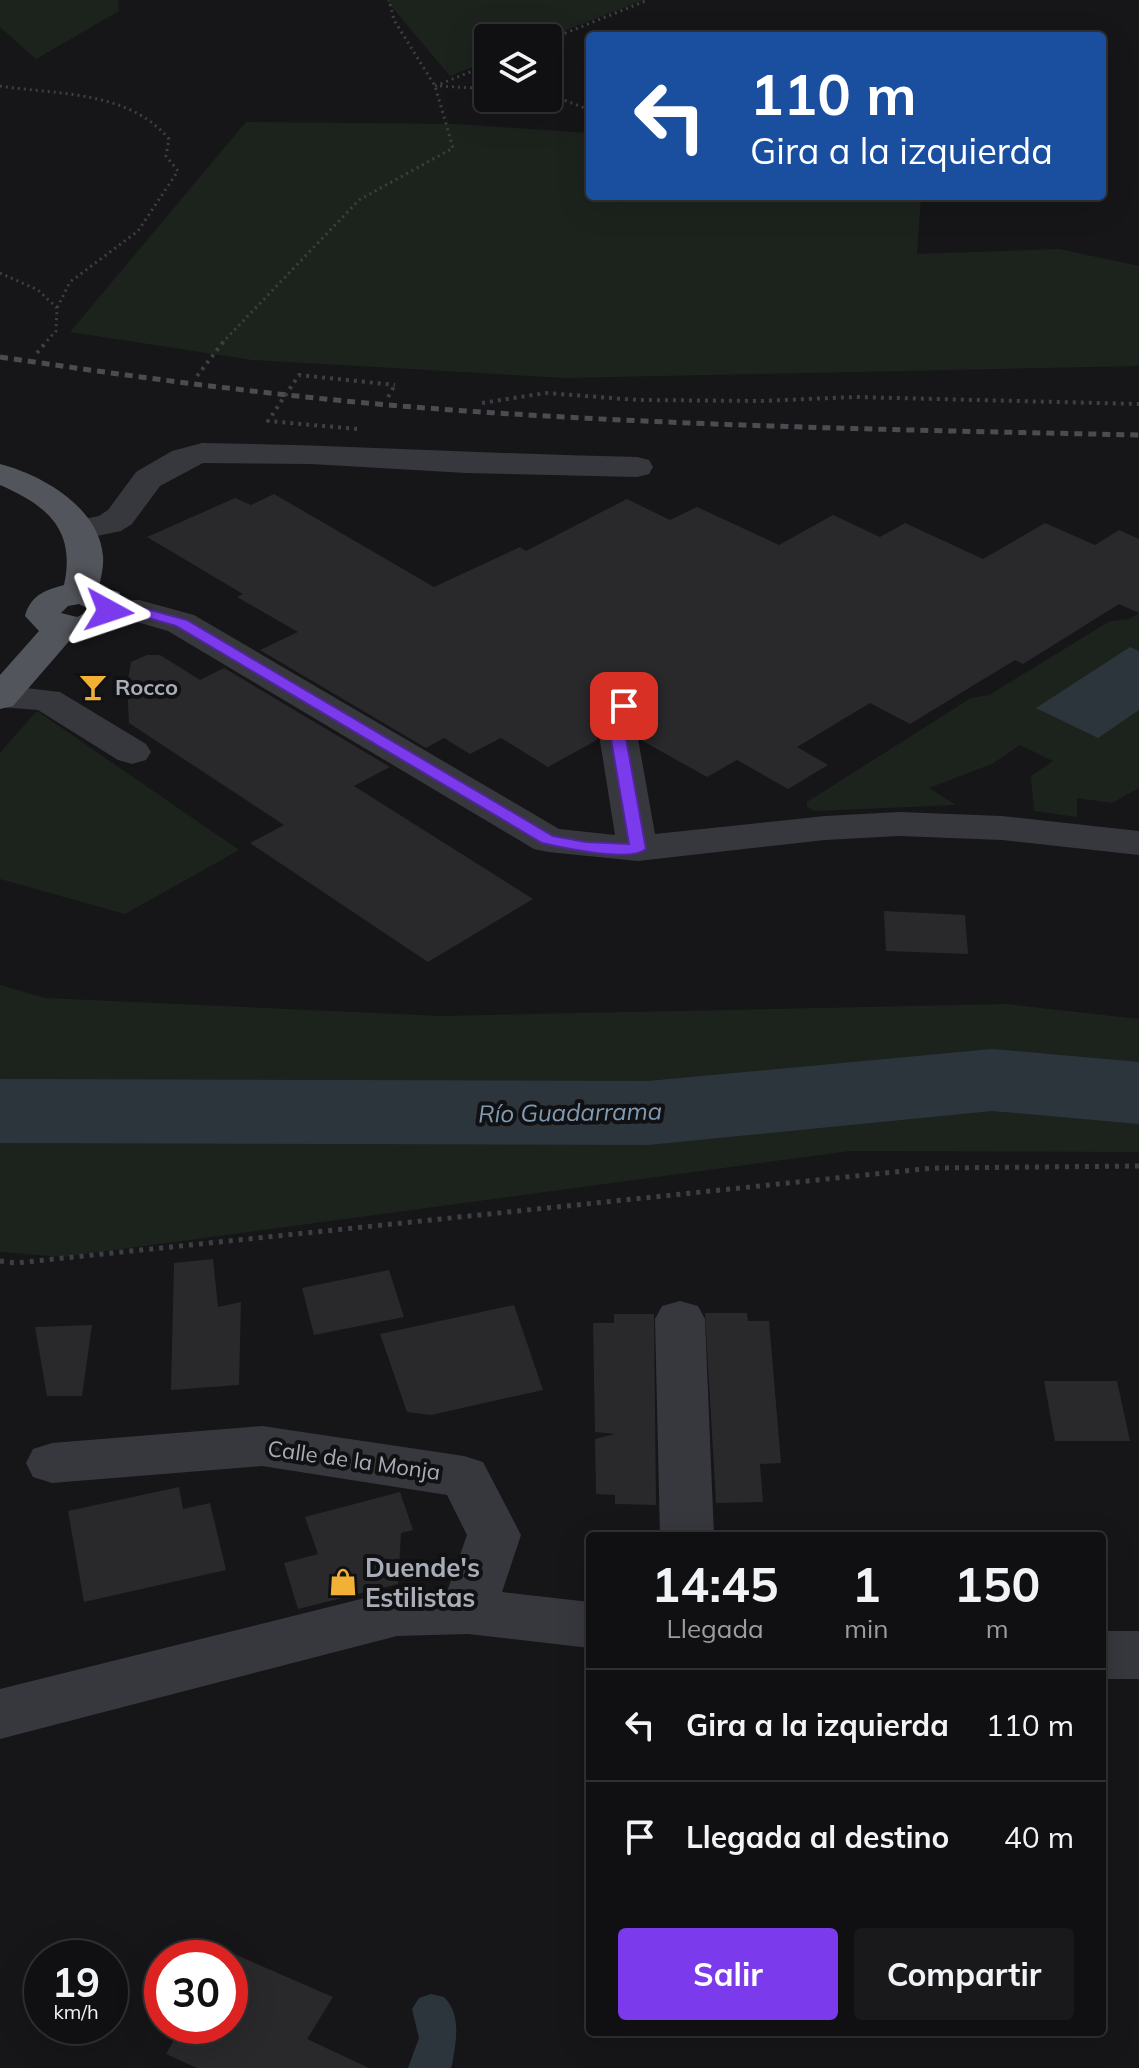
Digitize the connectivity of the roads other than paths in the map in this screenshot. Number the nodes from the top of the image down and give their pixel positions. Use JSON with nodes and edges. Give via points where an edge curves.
{"nodes":[{"id":1,"x":637,"y":467,"type":"dead end"},
{"id":2,"x":0,"y":474,"type":"edge"},
{"id":3,"x":77,"y":530,"type":"junction"},
{"id":4,"x":95,"y":602,"type":"junction"},
{"id":5,"x":1,"y":697,"type":"edge"},
{"id":6,"x":624,"y":706,"type":"dead end"},
{"id":7,"x":132,"y":752,"type":"dead end"},
{"id":8,"x":1139,"y":843,"type":"edge"},
{"id":9,"x":638,"y":849,"type":"junction"},
{"id":10,"x":680,"y":1319,"type":"dead end"},
{"id":11,"x":52,"y":1463,"type":"dead end"},
{"id":12,"x":687,"y":1532,"type":"edge"},
{"id":13,"x":468,"y":1611,"type":"junction"},
{"id":14,"x":586,"y":1625,"type":"edge"},
{"id":15,"x":1106,"y":1655,"type":"edge"},
{"id":16,"x":1139,"y":1655,"type":"edge"},
{"id":17,"x":0,"y":1714,"type":"edge"}],
"edges":[{"from":1,"to":3,"type":"street","via":[[202,453],[148,479],[109,524]]},
{"from":2,"to":3,"type":"main road","via":[[42,495]]},
{"from":3,"to":4,"type":"main road"},
{"from":4,"to":5,"type":"main road","via":[[60,596],[46,605],[43,616],[62,627]]},
{"from":4,"to":9,"type":"street","via":[[181,623],[548,840]]},
{"from":5,"to":7,"type":"street","via":[[47,700]]},
{"from":6,"to":9,"type":"street","via":[[616,722]]},
{"from":8,"to":9,"type":"street","via":[[1009,827],[864,825]]},
{"from":10,"to":12,"type":"street"},
{"from":11,"to":13,"type":"street","name":"Calle de la Monja","via":[[262,1446],[464,1477],[494,1535]]},
{"from":13,"to":14,"type":"street"},
{"from":13,"to":17,"type":"street","via":[[397,1613]]},
{"from":15,"to":16,"type":"street"}]}
